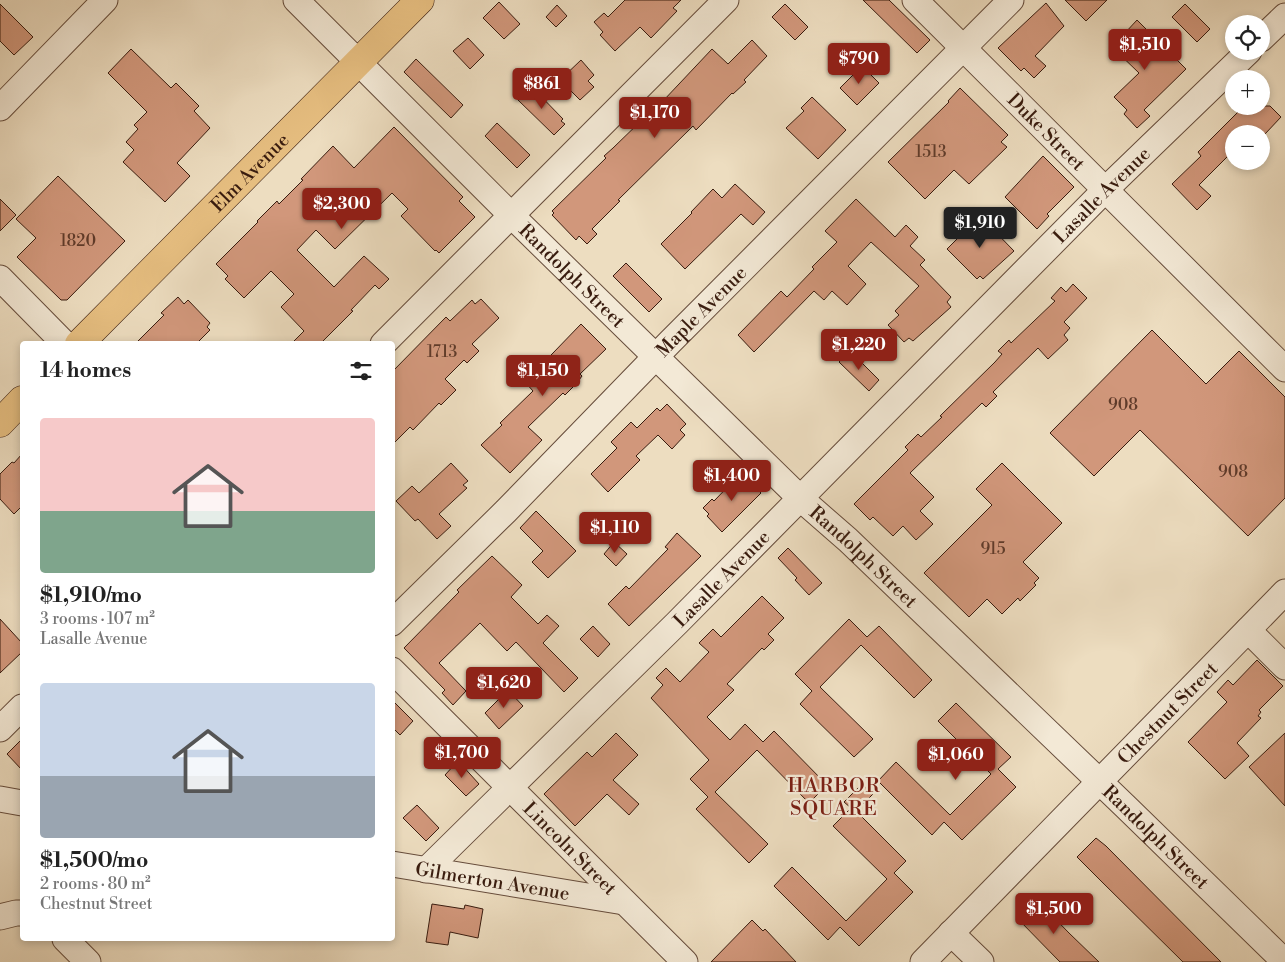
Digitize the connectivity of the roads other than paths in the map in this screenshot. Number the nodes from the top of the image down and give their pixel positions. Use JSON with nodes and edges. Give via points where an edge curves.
{"nodes":[{"id":1,"x":105,"y":0,"type":"edge"},
{"id":2,"x":296,"y":0,"type":"edge"},
{"id":3,"x":420,"y":0,"type":"edge"},
{"id":4,"x":726,"y":0,"type":"edge"},
{"id":5,"x":915,"y":0,"type":"edge"},
{"id":6,"x":1011,"y":0,"type":"edge"},
{"id":7,"x":1285,"y":16,"type":"edge"},
{"id":8,"x":1270,"y":30,"type":"edge"},
{"id":9,"x":963,"y":48,"type":"junction"},
{"id":10,"x":1240,"y":60,"type":"edge"},
{"id":11,"x":358,"y":62,"type":"junction"},
{"id":12,"x":0,"y":108,"type":"edge"},
{"id":13,"x":1105,"y":190,"type":"junction"},
{"id":14,"x":511,"y":215,"type":"junction"},
{"id":15,"x":0,"y":278,"type":"edge"},
{"id":16,"x":62,"y":341,"type":"edge"},
{"id":17,"x":82,"y":341,"type":"edge"},
{"id":18,"x":386,"y":341,"type":"edge"},
{"id":19,"x":655,"y":357,"type":"junction"},
{"id":20,"x":1285,"y":369,"type":"edge"},
{"id":21,"x":20,"y":402,"type":"edge"},
{"id":22,"x":0,"y":423,"type":"edge"},
{"id":23,"x":801,"y":499,"type":"junction"},
{"id":24,"x":1285,"y":592,"type":"edge"},
{"id":25,"x":395,"y":620,"type":"edge"},
{"id":26,"x":1248,"y":630,"type":"junction"},
{"id":27,"x":1285,"y":667,"type":"edge"},
{"id":28,"x":395,"y":673,"type":"edge"},
{"id":29,"x":20,"y":709,"type":"edge"},
{"id":30,"x":0,"y":729,"type":"edge"},
{"id":31,"x":1099,"y":782,"type":"junction"},
{"id":32,"x":510,"y":788,"type":"junction"},
{"id":33,"x":0,"y":799,"type":"edge"},
{"id":34,"x":20,"y":803,"type":"edge"},
{"id":35,"x":395,"y":865,"type":"edge"},
{"id":36,"x":426,"y":870,"type":"junction"},
{"id":37,"x":624,"y":902,"type":"junction"},
{"id":38,"x":20,"y":914,"type":"edge"},
{"id":39,"x":0,"y":917,"type":"edge"},
{"id":40,"x":951,"y":933,"type":"junction"},
{"id":41,"x":67,"y":941,"type":"edge"},
{"id":42,"x":88,"y":962,"type":"edge"},
{"id":43,"x":685,"y":962,"type":"edge"},
{"id":44,"x":923,"y":962,"type":"edge"},
{"id":45,"x":981,"y":962,"type":"edge"},
{"id":46,"x":1285,"y":962,"type":"edge"}],
"edges":[{"from":1,"to":12,"type":"street"},
{"from":2,"to":11,"type":"street","name":"Randolph Street"},
{"from":3,"to":11,"type":"main road","name":"Elm Avenue"},
{"from":4,"to":14,"type":"street"},
{"from":5,"to":9,"type":"street","name":"Duke Street"},
{"from":6,"to":9,"type":"street","name":"Maple Avenue"},
{"from":7,"to":8,"type":"street"},
{"from":9,"to":13,"type":"street","name":"Duke Street"},
{"from":9,"to":19,"type":"street","name":"Maple Avenue"},
{"from":10,"to":13,"type":"street","name":"Lasalle Avenue"},
{"from":11,"to":14,"type":"street","name":"Randolph Street"},
{"from":11,"to":17,"type":"main road","name":"Elm Avenue"},
{"from":13,"to":20,"type":"street","name":"Duke Street"},
{"from":13,"to":23,"type":"street","name":"Lasalle Avenue"},
{"from":14,"to":18,"type":"street"},
{"from":14,"to":19,"type":"street","name":"Randolph Street"},
{"from":15,"to":16,"type":"street"},
{"from":19,"to":23,"type":"street","name":"Randolph Street"},
{"from":19,"to":25,"type":"street","name":"Maple Avenue"},
{"from":21,"to":22,"type":"main road"},
{"from":23,"to":31,"type":"street","name":"Randolph Street","via":[[848,540]]},
{"from":23,"to":32,"type":"street","name":"Lasalle Avenue"},
{"from":24,"to":26,"type":"street","name":"Chestnut Street"},
{"from":26,"to":27,"type":"street"},
{"from":26,"to":31,"type":"street","name":"Chestnut Street"},
{"from":28,"to":32,"type":"street","name":"Lincoln Street"},
{"from":29,"to":30,"type":"street"},
{"from":31,"to":40,"type":"street","name":"Chestnut Street"},
{"from":31,"to":46,"type":"street","name":"Randolph Street"},
{"from":32,"to":36,"type":"street","name":"Lasalle Avenue"},
{"from":32,"to":37,"type":"street","name":"Lincoln Street"},
{"from":33,"to":34,"type":"street"},
{"from":35,"to":36,"type":"street","name":"Gilmerton Avenue"},
{"from":36,"to":37,"type":"street","name":"Gilmerton Avenue"},
{"from":37,"to":43,"type":"street","name":"Lincoln Street"},
{"from":38,"to":39,"type":"street"},
{"from":40,"to":44,"type":"street","name":"Chestnut Street"},
{"from":40,"to":45,"type":"street"},
{"from":41,"to":42,"type":"street"}]}
